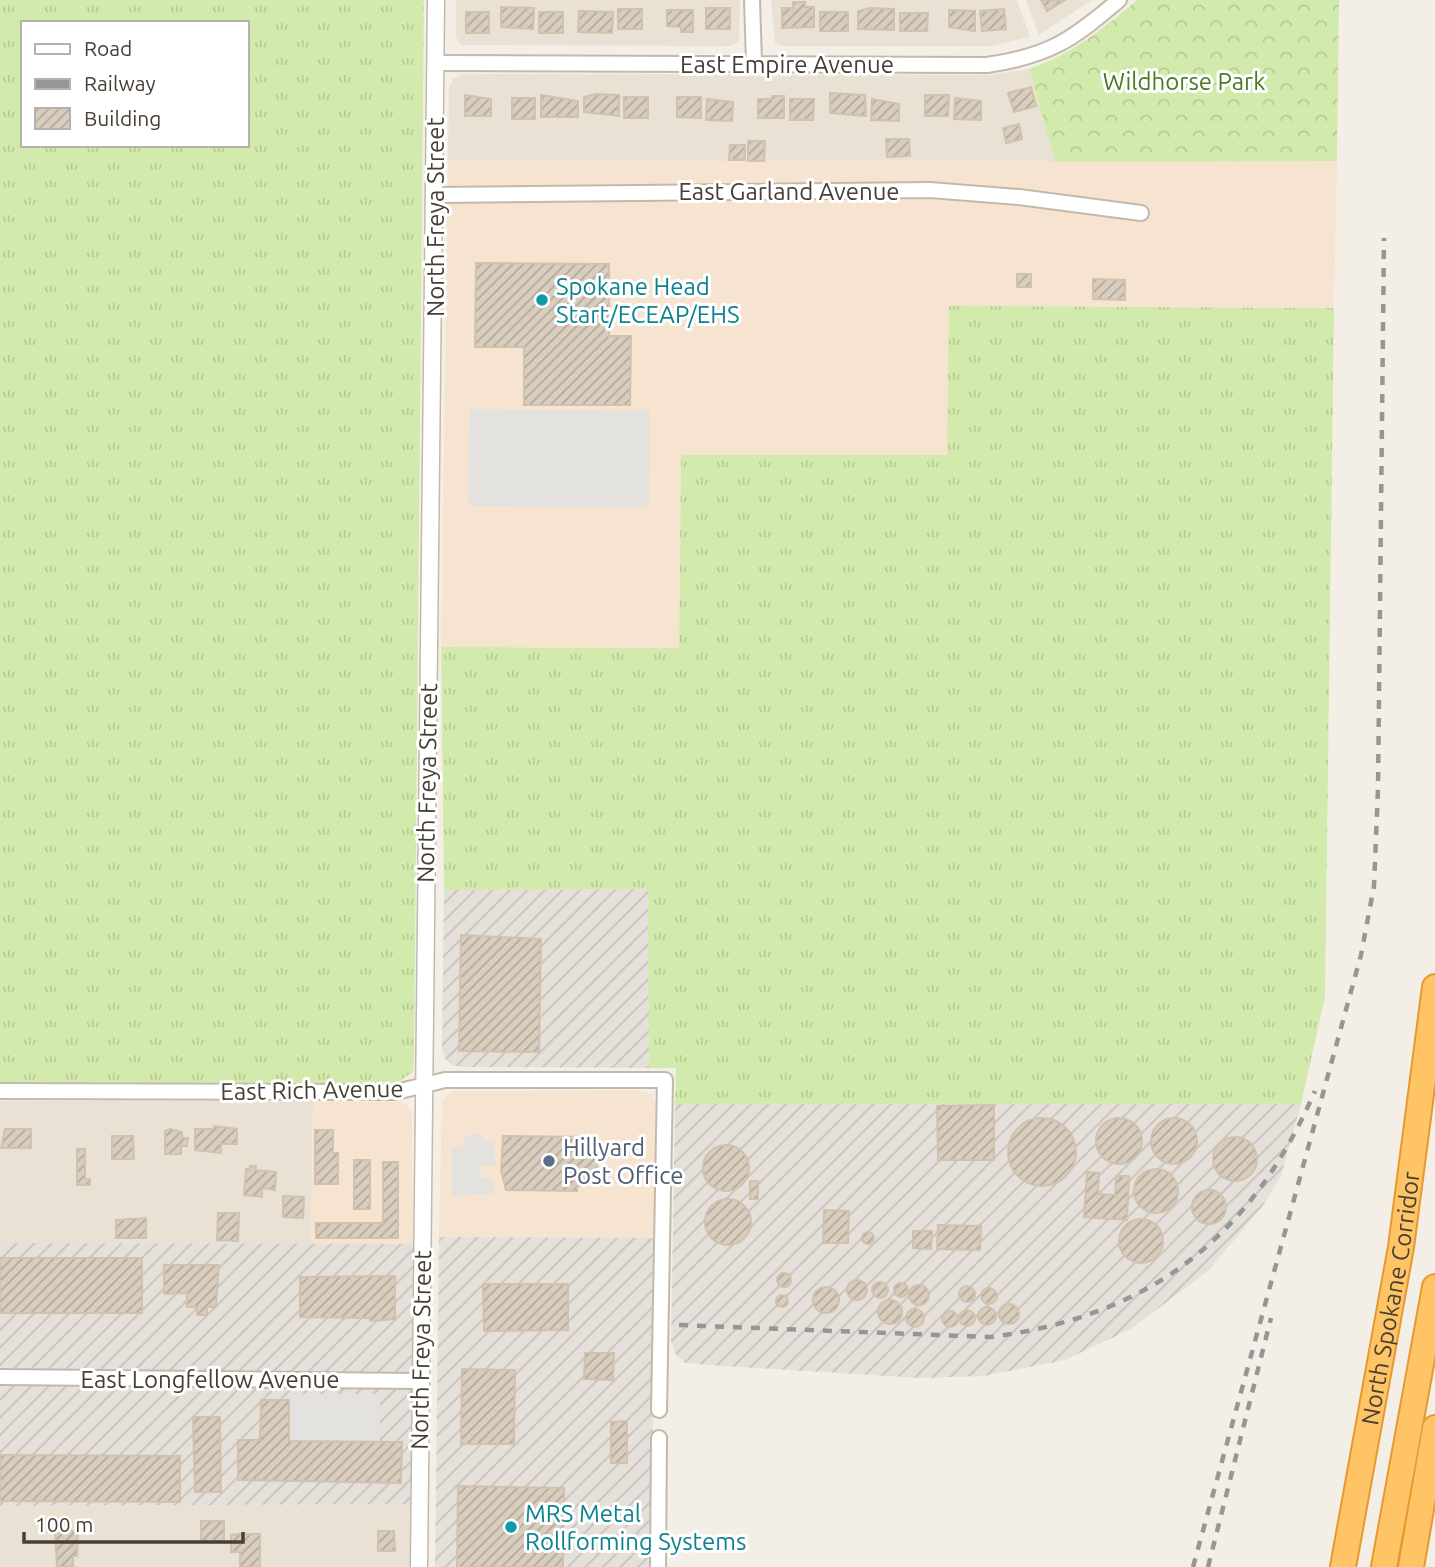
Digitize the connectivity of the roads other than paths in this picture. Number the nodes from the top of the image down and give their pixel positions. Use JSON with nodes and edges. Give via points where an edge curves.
{"nodes":[{"id":1,"x":436,"y":0,"type":"edge"},
{"id":2,"x":752,"y":0,"type":"edge"},
{"id":3,"x":1119,"y":0,"type":"edge"},
{"id":4,"x":436,"y":62,"type":"junction"},
{"id":5,"x":754,"y":64,"type":"junction"},
{"id":6,"x":436,"y":195,"type":"junction"},
{"id":7,"x":1141,"y":213,"type":"dead end"},
{"id":8,"x":1435,"y":987,"type":"edge"},
{"id":9,"x":424,"y":1086,"type":"junction"},
{"id":10,"x":0,"y":1091,"type":"edge"},
{"id":11,"x":1435,"y":1287,"type":"edge"},
{"id":12,"x":0,"y":1377,"type":"edge"},
{"id":13,"x":420,"y":1381,"type":"junction"},
{"id":14,"x":659,"y":1410,"type":"dead end"},
{"id":15,"x":1435,"y":1428,"type":"edge"},
{"id":16,"x":659,"y":1438,"type":"dead end"},
{"id":17,"x":419,"y":1567,"type":"edge"},
{"id":18,"x":657,"y":1567,"type":"edge"},
{"id":19,"x":1343,"y":1567,"type":"edge"},
{"id":20,"x":1384,"y":1567,"type":"edge"},
{"id":21,"x":1411,"y":1567,"type":"edge"}],
"edges":[{"from":1,"to":4,"type":"street","name":"North Freya Street"},
{"from":2,"to":5,"type":"street"},
{"from":3,"to":5,"type":"street","name":"East Empire Avenue","via":[[1082,32],[1026,59],[987,65]]},
{"from":4,"to":5,"type":"street","name":"East Empire Avenue"},
{"from":4,"to":6,"type":"street","name":"North Freya Street"},
{"from":6,"to":7,"type":"street","name":"East Garland Avenue","via":[[930,190]]},
{"from":6,"to":9,"type":"street","name":"North Freya Street"},
{"from":8,"to":19,"type":"highway","name":"North Spokane Corridor","via":[[1399,1260]]},
{"from":9,"to":10,"type":"street","name":"East Rich Avenue","via":[[396,1092]]},
{"from":9,"to":13,"type":"street","name":"North Freya Street"},
{"from":9,"to":14,"type":"street","name":"East Rich Avenue","via":[[451,1080],[665,1080]]},
{"from":11,"to":20,"type":"highway","name":"North Spokane Corridor"},
{"from":12,"to":13,"type":"street","name":"East Longfellow Avenue"},
{"from":13,"to":17,"type":"street","name":"North Freya Street"},
{"from":15,"to":21,"type":"highway"},
{"from":16,"to":18,"type":"street"}]}
